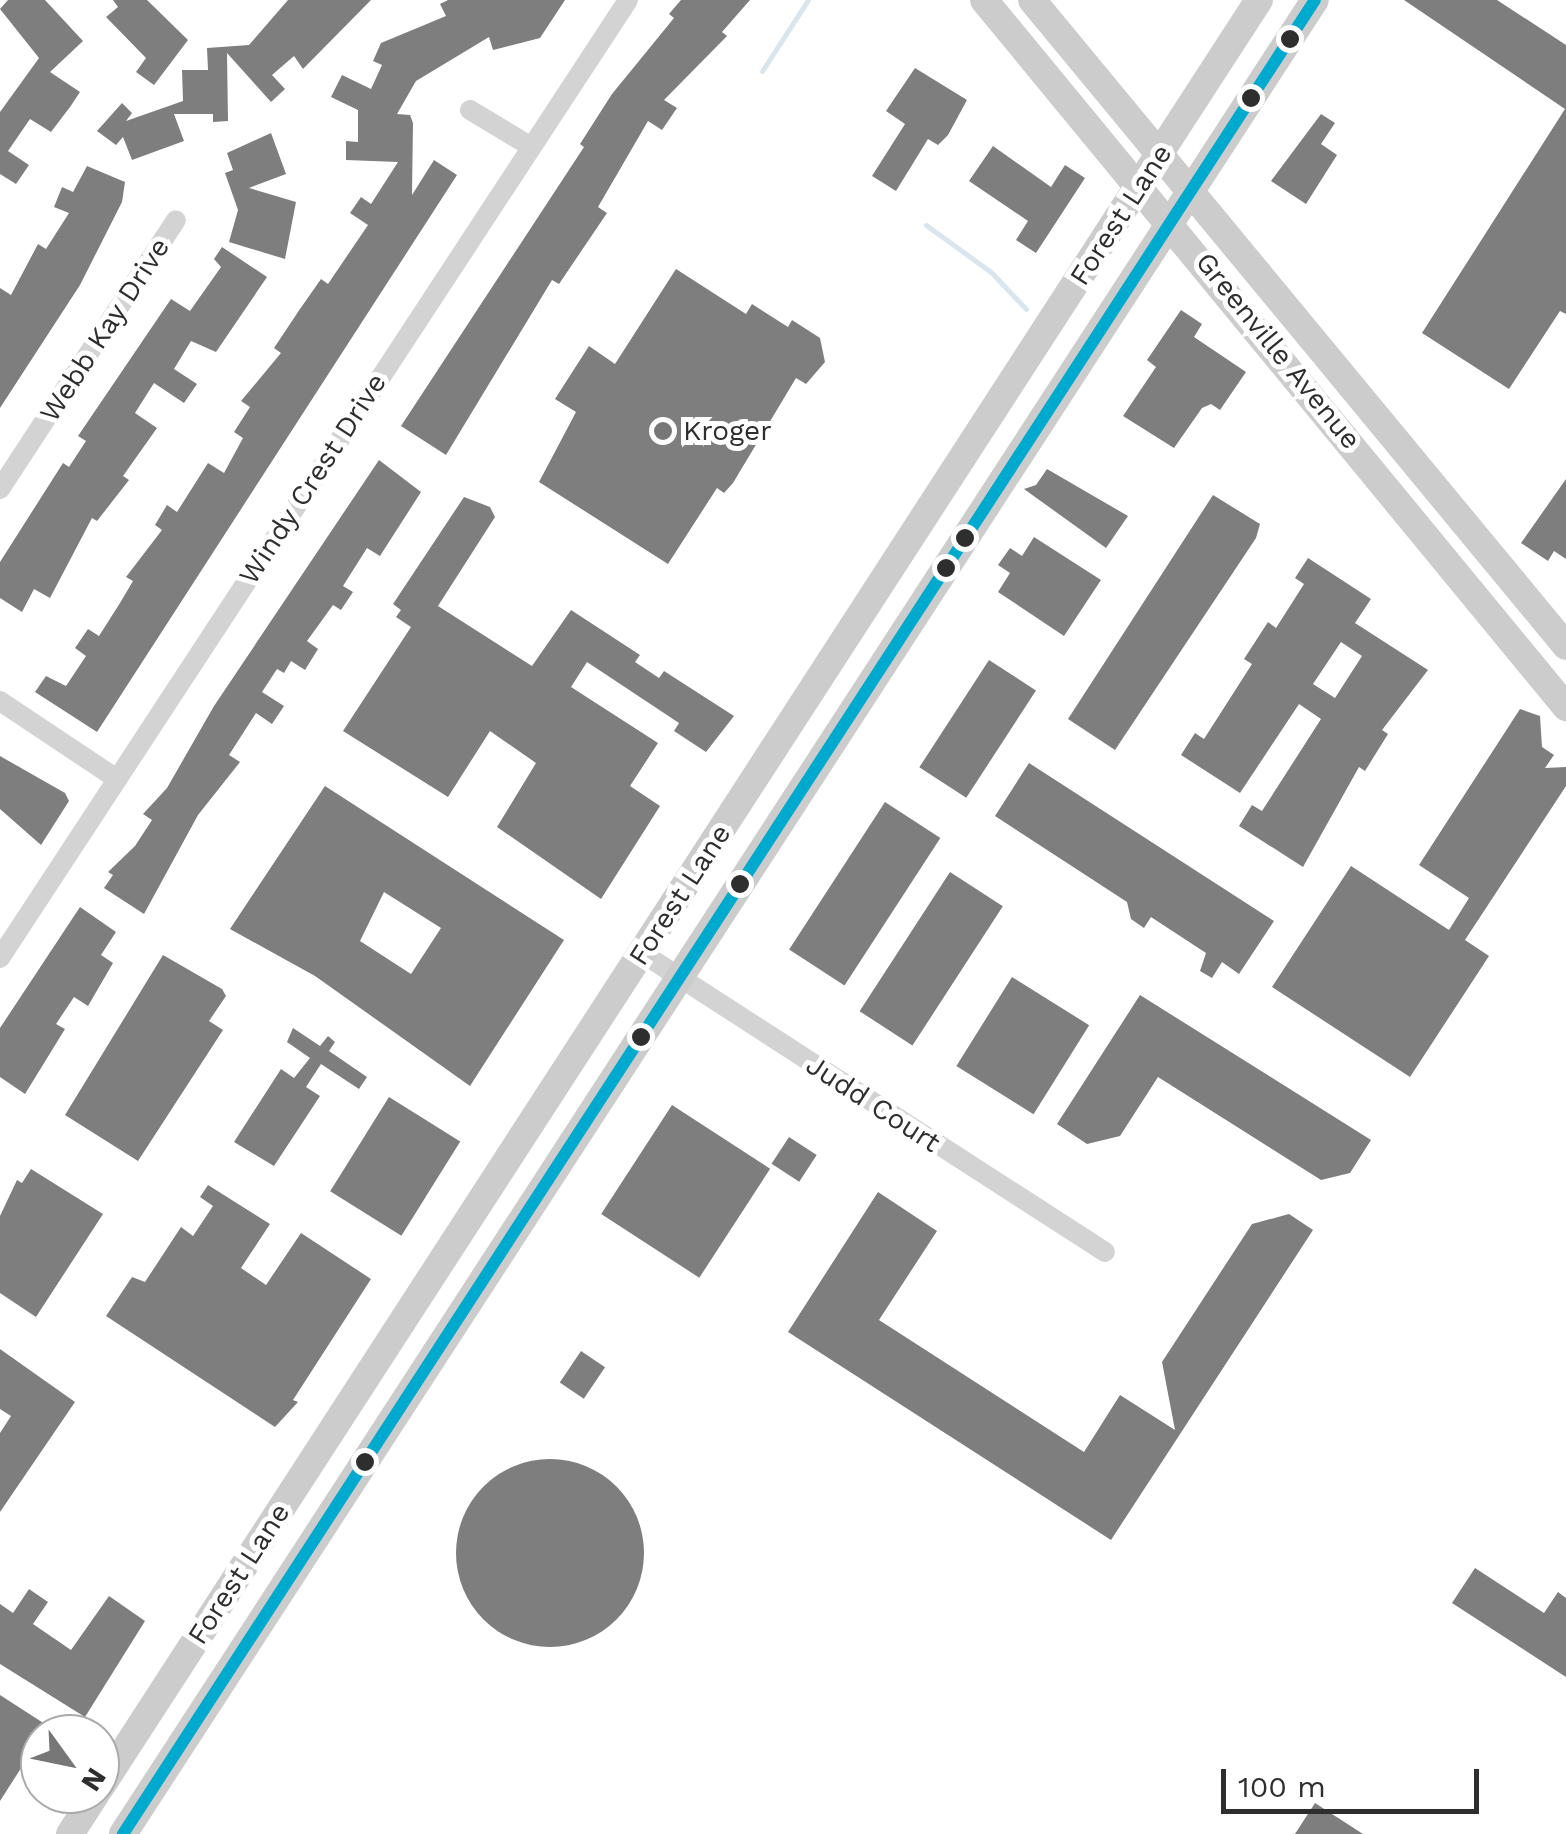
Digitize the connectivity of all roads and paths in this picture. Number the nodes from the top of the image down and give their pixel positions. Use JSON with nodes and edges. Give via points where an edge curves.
{"nodes":[{"id":1,"x":628,"y":0,"type":"edge"},
{"id":2,"x":984,"y":0,"type":"edge"},
{"id":3,"x":1032,"y":0,"type":"edge"},
{"id":4,"x":1259,"y":0,"type":"edge"},
{"id":5,"x":1314,"y":0,"type":"edge"},
{"id":6,"x":470,"y":110,"type":"dead end"},
{"id":7,"x":530,"y":146,"type":"junction"},
{"id":8,"x":1162,"y":151,"type":"junction"},
{"id":9,"x":1140,"y":185,"type":"junction"},
{"id":10,"x":1192,"y":188,"type":"junction"},
{"id":11,"x":176,"y":220,"type":"dead end"},
{"id":12,"x":1172,"y":221,"type":"junction"},
{"id":13,"x":993,"y":413,"type":"junction"},
{"id":14,"x":1039,"y":424,"type":"junction"},
{"id":15,"x":0,"y":489,"type":"edge"},
{"id":16,"x":1443,"y":495,"type":"junction"},
{"id":17,"x":1413,"y":518,"type":"junction"},
{"id":18,"x":878,"y":592,"type":"junction"},
{"id":19,"x":916,"y":614,"type":"junction"},
{"id":20,"x":1564,"y":644,"type":"edge"},
{"id":21,"x":1532,"y":663,"type":"junction"},
{"id":22,"x":0,"y":702,"type":"edge"},
{"id":23,"x":1566,"y":707,"type":"edge"},
{"id":24,"x":770,"y":756,"type":"junction"},
{"id":25,"x":117,"y":780,"type":"junction"},
{"id":26,"x":808,"y":780,"type":"junction"},
{"id":27,"x":642,"y":953,"type":"junction"},
{"id":28,"x":0,"y":958,"type":"edge"},
{"id":29,"x":680,"y":977,"type":"junction"},
{"id":30,"x":1105,"y":1252,"type":"dead end"},
{"id":31,"x":424,"y":1290,"type":"junction"},
{"id":32,"x":463,"y":1313,"type":"junction"},
{"id":33,"x":240,"y":1574,"type":"junction"},
{"id":34,"x":276,"y":1599,"type":"junction"},
{"id":35,"x":120,"y":1757,"type":"edge"},
{"id":36,"x":123,"y":1834,"type":"edge"}],
"edges":[{"from":1,"to":7,"type":"street","name":"Windy Crest Drive"},
{"from":2,"to":9,"type":"main road","name":"Greenville Avenue"},
{"from":3,"to":8,"type":"main road","name":"Greenville Avenue"},
{"from":4,"to":8,"type":"main road","name":"Forest Lane"},
{"from":5,"to":10,"type":"main road","name":"Forest Lane"},
{"from":6,"to":7,"type":"street"},
{"from":7,"to":25,"type":"street","name":"Windy Crest Drive"},
{"from":8,"to":9,"type":"main road","name":"Forest Lane"},
{"from":8,"to":10,"type":"main road","name":"Greenville Avenue"},
{"from":9,"to":12,"type":"main road","name":"Greenville Avenue"},
{"from":9,"to":13,"type":"main road","name":"Forest Lane"},
{"from":10,"to":12,"type":"main road","name":"Forest Lane"},
{"from":10,"to":16,"type":"main road","name":"Greenville Avenue"},
{"from":11,"to":15,"type":"street","name":"Webb Kay Drive"},
{"from":12,"to":14,"type":"main road","name":"Forest Lane"},
{"from":12,"to":17,"type":"main road","name":"Greenville Avenue"},
{"from":13,"to":14,"type":"main road"},
{"from":13,"to":18,"type":"main road","name":"Forest Lane"},
{"from":14,"to":19,"type":"main road","name":"Forest Lane"},
{"from":16,"to":17,"type":"main road"},
{"from":16,"to":20,"type":"main road","name":"Greenville Avenue"},
{"from":17,"to":21,"type":"main road","name":"Greenville Avenue"},
{"from":18,"to":19,"type":"main road"},
{"from":18,"to":24,"type":"main road","name":"Forest Lane"},
{"from":19,"to":26,"type":"main road","name":"Forest Lane"},
{"from":20,"to":21,"type":"main road"},
{"from":21,"to":23,"type":"main road","name":"Greenville Avenue"},
{"from":22,"to":25,"type":"street"},
{"from":24,"to":26,"type":"main road"},
{"from":24,"to":27,"type":"main road","name":"Forest Lane"},
{"from":25,"to":28,"type":"street","name":"Windy Crest Drive"},
{"from":26,"to":29,"type":"main road","name":"Forest Lane"},
{"from":27,"to":29,"type":"street","name":"Judd Court"},
{"from":27,"to":31,"type":"main road","name":"Forest Lane"},
{"from":29,"to":30,"type":"street","name":"Judd Court"},
{"from":29,"to":32,"type":"main road","name":"Forest Lane"},
{"from":31,"to":32,"type":"main road"},
{"from":31,"to":33,"type":"main road","name":"Forest Lane"},
{"from":32,"to":34,"type":"main road","name":"Forest Lane"},
{"from":33,"to":34,"type":"main road"},
{"from":33,"to":35,"type":"main road","name":"Forest Lane"},
{"from":34,"to":36,"type":"main road","name":"Forest Lane"}]}
